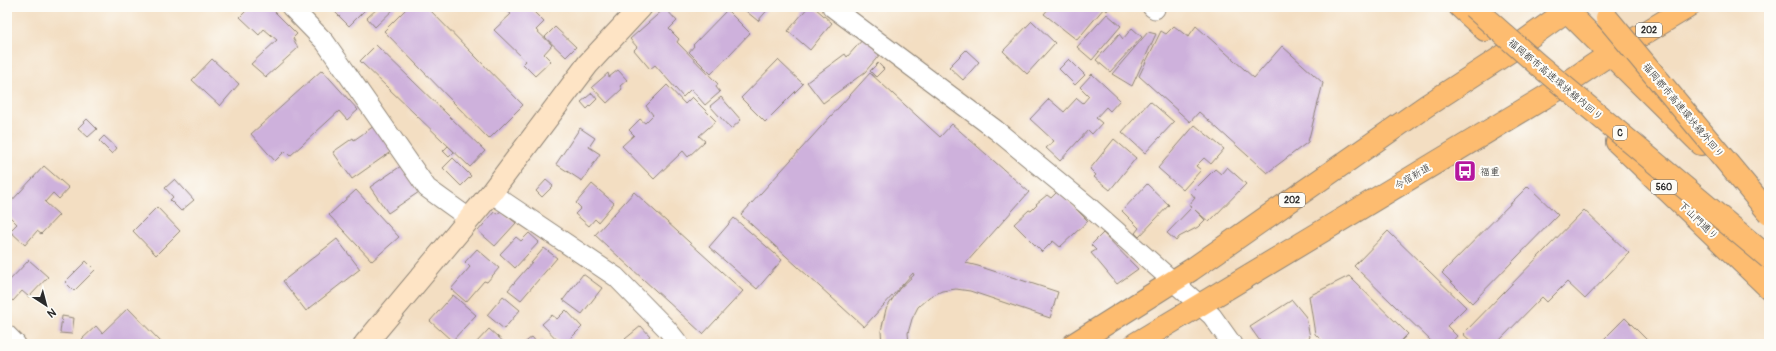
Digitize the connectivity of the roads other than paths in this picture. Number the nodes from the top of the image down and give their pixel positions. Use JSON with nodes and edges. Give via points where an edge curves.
{"nodes":[{"id":1,"x":291,"y":7,"type":"edge"},
{"id":2,"x":641,"y":7,"type":"edge"},
{"id":3,"x":832,"y":7,"type":"edge"},
{"id":4,"x":1460,"y":7,"type":"edge"},
{"id":5,"x":1473,"y":7,"type":"edge"},
{"id":6,"x":1598,"y":7,"type":"edge"},
{"id":7,"x":1688,"y":7,"type":"edge"},
{"id":8,"x":1567,"y":8,"type":"edge"},
{"id":9,"x":1509,"y":52,"type":"junction"},
{"id":10,"x":1610,"y":54,"type":"junction"},
{"id":11,"x":1555,"y":91,"type":"junction"},
{"id":12,"x":491,"y":193,"type":"junction"},
{"id":13,"x":1769,"y":213,"type":"edge"},
{"id":14,"x":470,"y":219,"type":"junction"},
{"id":15,"x":1769,"y":258,"type":"edge"},
{"id":16,"x":1172,"y":281,"type":"junction"},
{"id":17,"x":1769,"y":288,"type":"edge"},
{"id":18,"x":1198,"y":305,"type":"junction"},
{"id":19,"x":7,"y":335,"type":"edge"},
{"id":20,"x":16,"y":344,"type":"edge"},
{"id":21,"x":366,"y":344,"type":"edge"},
{"id":22,"x":679,"y":344,"type":"edge"},
{"id":23,"x":1074,"y":344,"type":"edge"},
{"id":24,"x":1135,"y":344,"type":"edge"},
{"id":25,"x":1232,"y":344,"type":"edge"}],
"edges":[{"from":1,"to":14,"type":"street","via":[[325,42],[427,188]]},
{"from":2,"to":12,"type":"street","via":[[588,64]]},
{"from":3,"to":16,"type":"street","via":[[1002,135],[1087,205]]},
{"from":4,"to":9,"type":"main road","name":"下山門通り"},
{"from":5,"to":15,"type":"main road","name":"福岡都市高速環状線内回り","number":"C","bridge":true},
{"from":6,"to":13,"type":"main road","name":"福岡都市高速環状線外回り","bridge":true},
{"from":7,"to":10,"type":"main road","name":"今宿新道","number":"202"},
{"from":8,"to":9,"type":"main road","number":"202"},
{"from":8,"to":10,"type":"main road","number":"202"},
{"from":9,"to":11,"type":"main road","name":"下山門通り"},
{"from":9,"to":16,"type":"main road","number":"202"},
{"from":10,"to":11,"type":"main road","name":"今宿新道","number":"202"},
{"from":10,"to":13,"type":"main road"},
{"from":11,"to":17,"type":"main road","name":"下山門通り","number":"560","via":[[1604,130]]},
{"from":11,"to":18,"type":"main road","name":"今宿新道","number":"202"},
{"from":12,"to":14,"type":"street"},
{"from":12,"to":22,"type":"street","via":[[616,277]]},
{"from":14,"to":21,"type":"street"},
{"from":16,"to":18,"type":"street"},
{"from":16,"to":23,"type":"main road","number":"202"},
{"from":18,"to":24,"type":"main road","name":"今宿新道","number":"202"},
{"from":18,"to":25,"type":"street","via":[[1212,316]]},
{"from":19,"to":20,"type":"street"}]}
